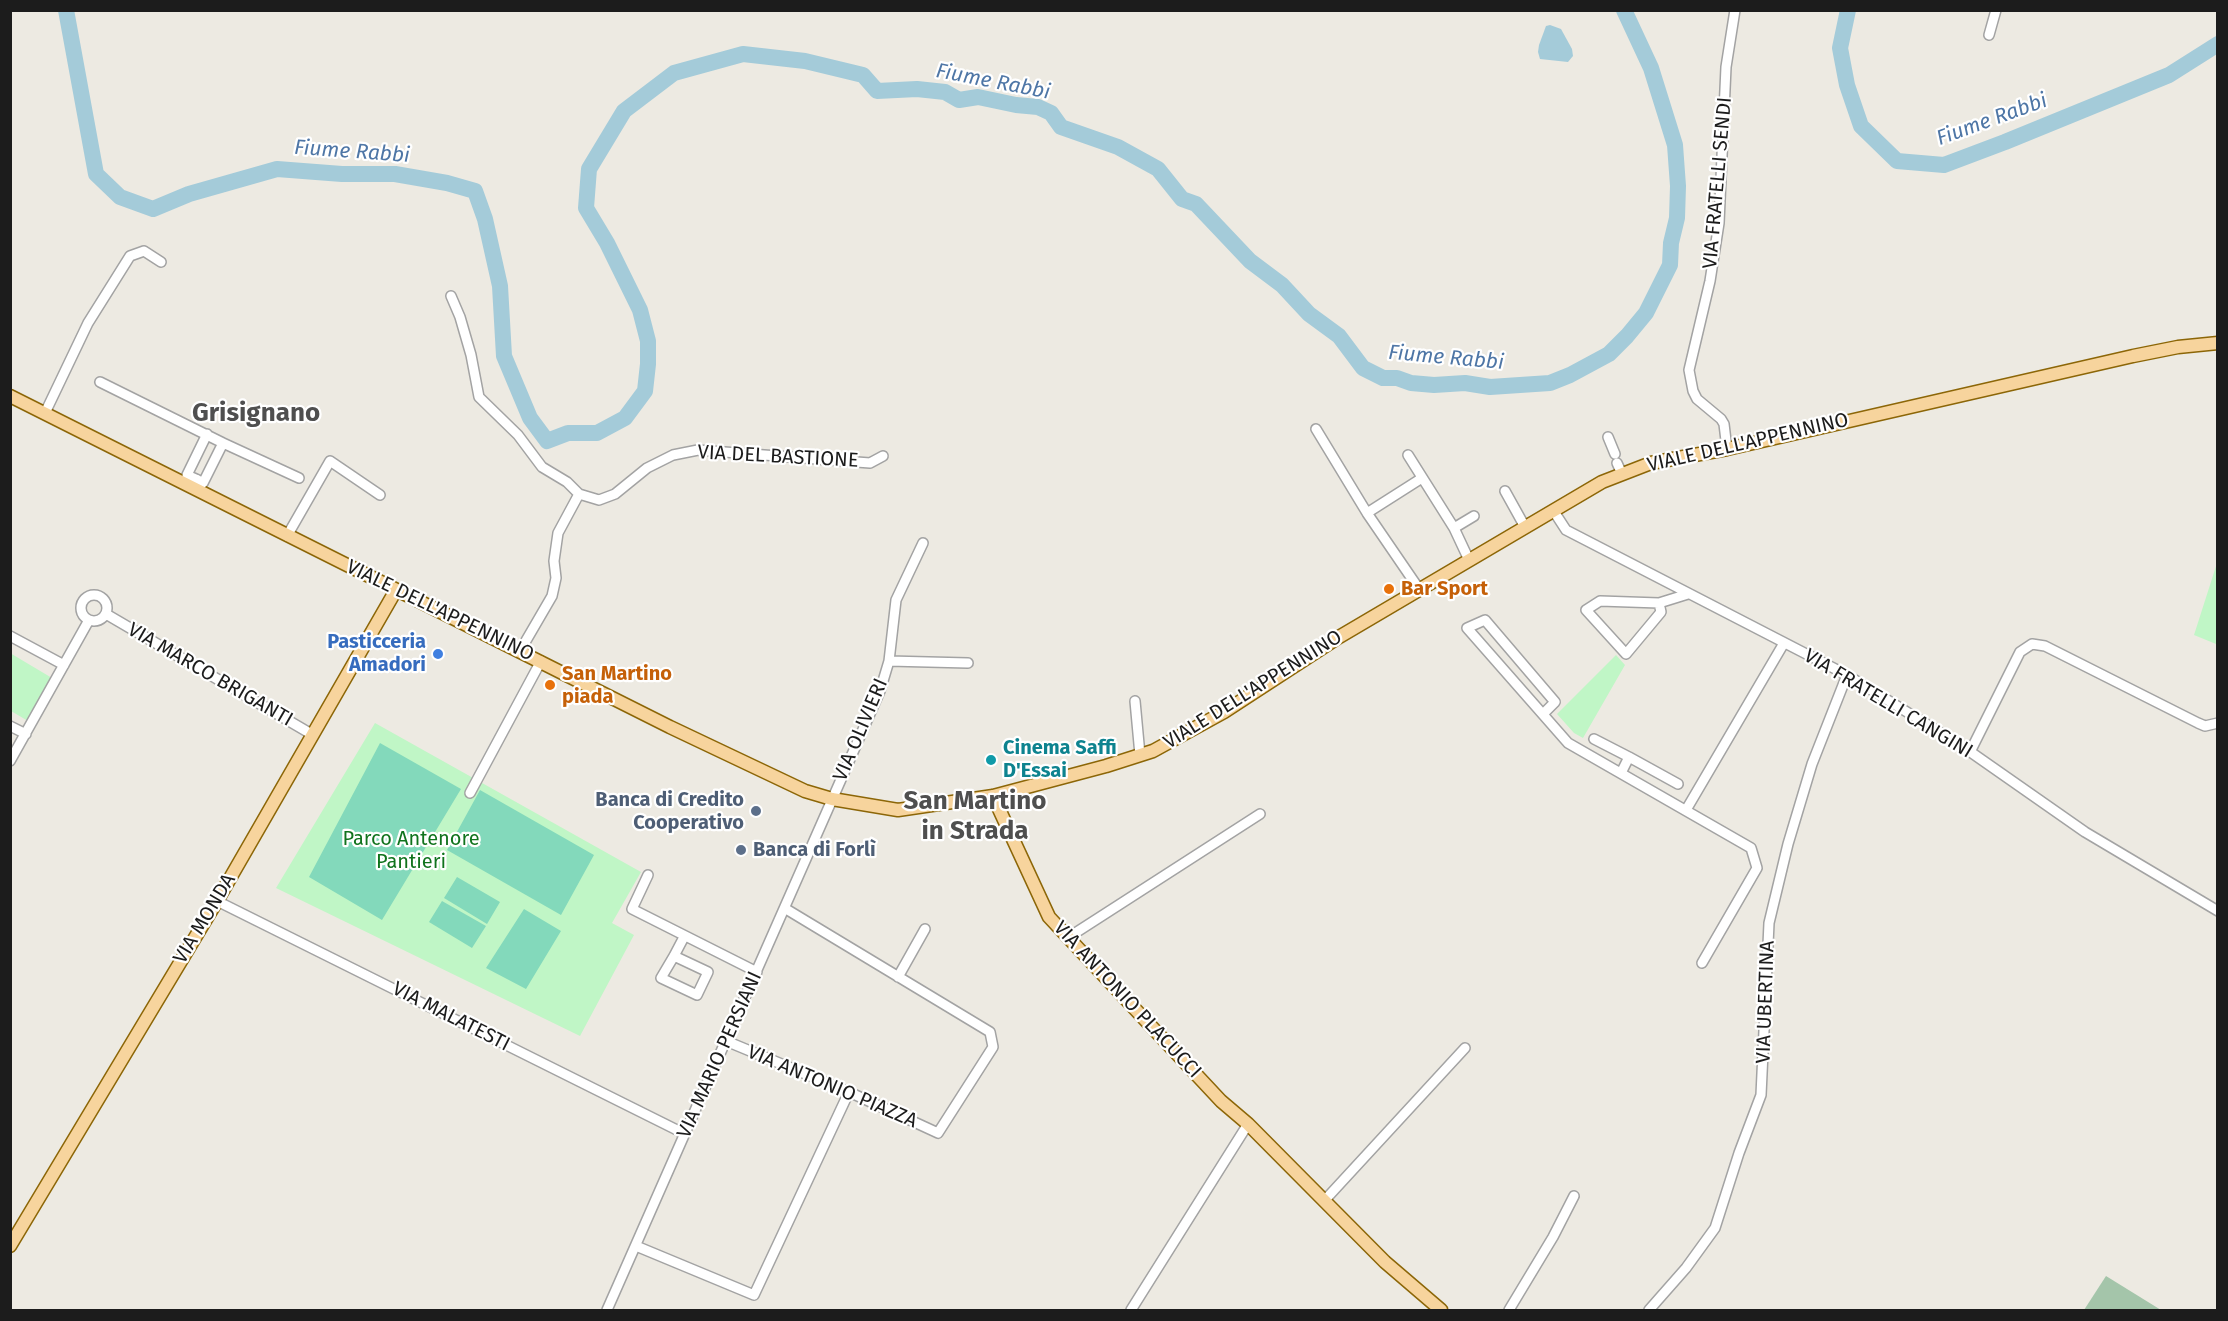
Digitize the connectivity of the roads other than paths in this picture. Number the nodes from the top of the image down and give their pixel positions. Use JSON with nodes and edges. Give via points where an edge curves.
{"nodes":[{"id":1,"x":1735,"y":10,"type":"edge"},
{"id":2,"x":1996,"y":10,"type":"edge"},
{"id":3,"x":1989,"y":35,"type":"dead end"},
{"id":4,"x":161,"y":262,"type":"dead end"},
{"id":5,"x":450,"y":297,"type":"dead end"},
{"id":6,"x":2217,"y":343,"type":"edge"},
{"id":7,"x":100,"y":382,"type":"dead end"},
{"id":8,"x":10,"y":396,"type":"edge"},
{"id":9,"x":45,"y":413,"type":"junction"},
{"id":10,"x":1316,"y":429,"type":"dead end"},
{"id":11,"x":207,"y":434,"type":"junction"},
{"id":12,"x":1608,"y":437,"type":"dead end"},
{"id":13,"x":224,"y":443,"type":"junction"},
{"id":14,"x":1727,"y":448,"type":"junction"},
{"id":15,"x":1408,"y":454,"type":"dead end"},
{"id":16,"x":883,"y":456,"type":"dead end"},
{"id":17,"x":1618,"y":464,"type":"junction"},
{"id":18,"x":299,"y":478,"type":"dead end"},
{"id":19,"x":1422,"y":478,"type":"junction"},
{"id":20,"x":194,"y":484,"type":"junction"},
{"id":21,"x":1505,"y":491,"type":"dead end"},
{"id":22,"x":579,"y":494,"type":"junction"},
{"id":23,"x":380,"y":495,"type":"dead end"},
{"id":24,"x":1554,"y":510,"type":"junction"},
{"id":25,"x":1367,"y":513,"type":"junction"},
{"id":26,"x":1474,"y":516,"type":"dead end"},
{"id":27,"x":1525,"y":527,"type":"junction"},
{"id":28,"x":1454,"y":528,"type":"junction"},
{"id":29,"x":287,"y":536,"type":"junction"},
{"id":30,"x":923,"y":543,"type":"dead end"},
{"id":31,"x":1469,"y":560,"type":"junction"},
{"id":32,"x":1419,"y":589,"type":"junction"},
{"id":33,"x":396,"y":590,"type":"junction"},
{"id":34,"x":1688,"y":594,"type":"junction"},
{"id":35,"x":1659,"y":603,"type":"junction"},
{"id":36,"x":106,"y":614,"type":"junction"},
{"id":37,"x":89,"y":620,"type":"junction"},
{"id":38,"x":10,"y":636,"type":"edge"},
{"id":39,"x":1784,"y":643,"type":"junction"},
{"id":40,"x":520,"y":651,"type":"junction"},
{"id":41,"x":541,"y":661,"type":"junction"},
{"id":42,"x":889,"y":661,"type":"junction"},
{"id":43,"x":968,"y":663,"type":"dead end"},
{"id":44,"x":64,"y":665,"type":"junction"},
{"id":45,"x":1846,"y":675,"type":"junction"},
{"id":46,"x":1135,"y":701,"type":"dead end"},
{"id":47,"x":1542,"y":714,"type":"junction"},
{"id":48,"x":2217,"y":723,"type":"edge"},
{"id":49,"x":10,"y":726,"type":"edge"},
{"id":50,"x":26,"y":734,"type":"junction"},
{"id":51,"x":313,"y":735,"type":"junction"},
{"id":52,"x":1594,"y":739,"type":"dead end"},
{"id":53,"x":1970,"y":752,"type":"junction"},
{"id":54,"x":1140,"y":755,"type":"junction"},
{"id":55,"x":1629,"y":757,"type":"junction"},
{"id":56,"x":10,"y":761,"type":"edge"},
{"id":57,"x":1621,"y":773,"type":"junction"},
{"id":58,"x":1678,"y":784,"type":"dead end"},
{"id":59,"x":470,"y":793,"type":"dead end"},
{"id":60,"x":993,"y":796,"type":"junction"},
{"id":61,"x":832,"y":799,"type":"junction"},
{"id":62,"x":1686,"y":810,"type":"junction"},
{"id":63,"x":1260,"y":814,"type":"dead end"},
{"id":64,"x":648,"y":875,"type":"dead end"},
{"id":65,"x":217,"y":901,"type":"junction"},
{"id":66,"x":786,"y":909,"type":"junction"},
{"id":67,"x":2217,"y":911,"type":"edge"},
{"id":68,"x":926,"y":929,"type":"dead end"},
{"id":69,"x":1069,"y":936,"type":"junction"},
{"id":70,"x":684,"y":937,"type":"junction"},
{"id":71,"x":674,"y":956,"type":"junction"},
{"id":72,"x":1702,"y":963,"type":"dead end"},
{"id":73,"x":758,"y":972,"type":"junction"},
{"id":74,"x":898,"y":977,"type":"junction"},
{"id":75,"x":726,"y":1041,"type":"junction"},
{"id":76,"x":1466,"y":1048,"type":"dead end"},
{"id":77,"x":849,"y":1092,"type":"junction"},
{"id":78,"x":1248,"y":1124,"type":"junction"},
{"id":79,"x":685,"y":1134,"type":"junction"},
{"id":80,"x":1574,"y":1196,"type":"dead end"},
{"id":81,"x":1324,"y":1201,"type":"junction"},
{"id":82,"x":10,"y":1246,"type":"edge"},
{"id":83,"x":636,"y":1246,"type":"junction"},
{"id":84,"x":608,"y":1311,"type":"edge"},
{"id":85,"x":1131,"y":1311,"type":"edge"},
{"id":86,"x":1441,"y":1311,"type":"edge"},
{"id":87,"x":1509,"y":1311,"type":"edge"},
{"id":88,"x":1649,"y":1311,"type":"edge"}],
"edges":[{"from":1,"to":14,"type":"street","name":"VIA FRATELLI SENDI","via":[[1726,67],[1719,223],[1689,370],[1697,399],[1724,424]]},
{"from":2,"to":3,"type":"street"},
{"from":4,"to":9,"type":"street","via":[[144,251],[130,256],[88,323]]},
{"from":5,"to":22,"type":"street","via":[[460,317],[479,397],[518,435],[542,467]]},
{"from":6,"to":14,"type":"main road","name":"VIALE DELL'APPENNINO","via":[[2133,356]]},
{"from":7,"to":11,"type":"street"},
{"from":8,"to":9,"type":"main road","name":"VIALE DELL'APPENNINO"},
{"from":9,"to":20,"type":"main road","name":"VIALE DELL'APPENNINO"},
{"from":10,"to":25,"type":"street"},
{"from":11,"to":13,"type":"street"},
{"from":11,"to":20,"type":"street","via":[[187,475]]},
{"from":12,"to":17,"type":"street"},
{"from":13,"to":18,"type":"street"},
{"from":13,"to":20,"type":"street","via":[[203,483]]},
{"from":14,"to":17,"type":"main road","name":"VIALE DELL'APPENNINO","via":[[1651,463]]},
{"from":15,"to":19,"type":"street"},
{"from":16,"to":22,"type":"street","name":"VIA DEL BASTIONE","via":[[870,463],[698,450],[673,455],[647,468],[615,494],[599,500]]},
{"from":17,"to":24,"type":"main road","name":"VIALE DELL'APPENNINO","via":[[1602,482]]},
{"from":19,"to":25,"type":"street"},
{"from":19,"to":28,"type":"street"},
{"from":20,"to":29,"type":"main road","name":"VIALE DELL'APPENNINO"},
{"from":21,"to":27,"type":"street"},
{"from":22,"to":40,"type":"street","via":[[558,533],[552,596]]},
{"from":23,"to":29,"type":"street","via":[[330,461]]},
{"from":24,"to":27,"type":"main road","name":"VIALE DELL'APPENNINO"},
{"from":24,"to":34,"type":"street","name":"VIA FRATELLI CANGINI","via":[[1566,530]]},
{"from":25,"to":32,"type":"street"},
{"from":26,"to":28,"type":"street"},
{"from":27,"to":31,"type":"main road","name":"VIALE DELL'APPENNINO"},
{"from":28,"to":31,"type":"street"},
{"from":29,"to":33,"type":"main road","name":"VIALE DELL'APPENNINO"},
{"from":30,"to":42,"type":"street","name":"VIA OLIVIERI","via":[[896,600]]},
{"from":31,"to":32,"type":"main road","name":"VIALE DELL'APPENNINO"},
{"from":32,"to":54,"type":"main road","name":"VIALE DELL'APPENNINO","via":[[1224,712]]},
{"from":33,"to":40,"type":"main road","name":"VIALE DELL'APPENNINO"},
{"from":33,"to":51,"type":"main road","name":"VIA MONDA"},
{"from":34,"to":35,"type":"street"},
{"from":34,"to":39,"type":"street","name":"VIA FRATELLI CANGINI"},
{"from":35,"to":35,"type":"street","via":[[1600,602],[1586,610],[1626,654],[1661,612]]},
{"from":36,"to":37,"type":"street","via":[[100,620]]},
{"from":36,"to":37,"type":"street","via":[[105,601],[89,596],[81,606],[82,614]]},
{"from":36,"to":51,"type":"street","name":"VIA MARCO BRIGANTI"},
{"from":37,"to":44,"type":"street"},
{"from":38,"to":44,"type":"street"},
{"from":39,"to":45,"type":"street","name":"VIA FRATELLI CANGINI"},
{"from":39,"to":62,"type":"street"},
{"from":40,"to":41,"type":"main road","name":"VIALE DELL'APPENNINO"},
{"from":41,"to":59,"type":"street"},
{"from":41,"to":61,"type":"main road","name":"VIALE DELL'APPENNINO","via":[[795,787]]},
{"from":42,"to":43,"type":"street","name":"VIA OLIVIERI"},
{"from":42,"to":61,"type":"street","name":"VIA OLIVIERI","via":[[880,691]]},
{"from":44,"to":50,"type":"street"},
{"from":45,"to":53,"type":"street","name":"VIA FRATELLI CANGINI"},
{"from":45,"to":88,"type":"street","name":"VIA UBERTINA","via":[[1812,764],[1769,923],[1761,1095],[1715,1228]]},
{"from":46,"to":54,"type":"street"},
{"from":47,"to":47,"type":"street","via":[[1467,628],[1485,620],[1555,702]]},
{"from":47,"to":57,"type":"street","via":[[1568,743]]},
{"from":48,"to":53,"type":"street","via":[[2205,726],[2045,646],[2032,644],[2020,652]]},
{"from":49,"to":50,"type":"street"},
{"from":50,"to":56,"type":"street"},
{"from":51,"to":65,"type":"main road","name":"VIA MONDA"},
{"from":52,"to":55,"type":"street"},
{"from":53,"to":67,"type":"street","name":"VIA FRATELLI CANGINI","via":[[2085,832]]},
{"from":54,"to":60,"type":"main road","name":"VIALE DELL'APPENNINO"},
{"from":55,"to":57,"type":"street"},
{"from":55,"to":58,"type":"street"},
{"from":57,"to":62,"type":"street"},
{"from":60,"to":61,"type":"main road","name":"VIALE DELL'APPENNINO","via":[[898,810]]},
{"from":60,"to":69,"type":"main road","name":"VIA ANTONIO PLACUCCI","via":[[1049,916]]},
{"from":61,"to":66,"type":"street","name":"VIA MARIO PERSIANI"},
{"from":62,"to":72,"type":"street","via":[[1751,848],[1757,868]]},
{"from":63,"to":69,"type":"street"},
{"from":64,"to":70,"type":"street","via":[[632,909]]},
{"from":65,"to":79,"type":"street","name":"VIA MALATESTI"},
{"from":65,"to":82,"type":"main road","name":"VIA MONDA"},
{"from":66,"to":73,"type":"street","name":"VIA MARIO PERSIANI"},
{"from":66,"to":74,"type":"street"},
{"from":68,"to":74,"type":"street"},
{"from":69,"to":78,"type":"main road","name":"VIA ANTONIO PLACUCCI","via":[[1221,1101]]},
{"from":70,"to":71,"type":"street"},
{"from":70,"to":73,"type":"street"},
{"from":71,"to":71,"type":"street","via":[[708,972],[697,995],[661,978]]},
{"from":73,"to":75,"type":"street","name":"VIA MARIO PERSIANI"},
{"from":74,"to":77,"type":"street","name":"VIA ANTONIO PIAZZA","via":[[990,1032],[993,1047],[938,1133]]},
{"from":75,"to":77,"type":"street","name":"VIA ANTONIO PIAZZA"},
{"from":75,"to":79,"type":"street","name":"VIA MARIO PERSIANI"},
{"from":76,"to":81,"type":"street"},
{"from":77,"to":83,"type":"street","via":[[754,1295]]},
{"from":78,"to":81,"type":"main road","name":"VIA ANTONIO PLACUCCI"},
{"from":78,"to":85,"type":"street"},
{"from":79,"to":83,"type":"street","name":"VIA MARIO PERSIANI"},
{"from":80,"to":87,"type":"street"},
{"from":81,"to":86,"type":"main road","name":"VIA ANTONIO PLACUCCI"},
{"from":83,"to":84,"type":"street","name":"VIA MARIO PERSIANI"}]}
